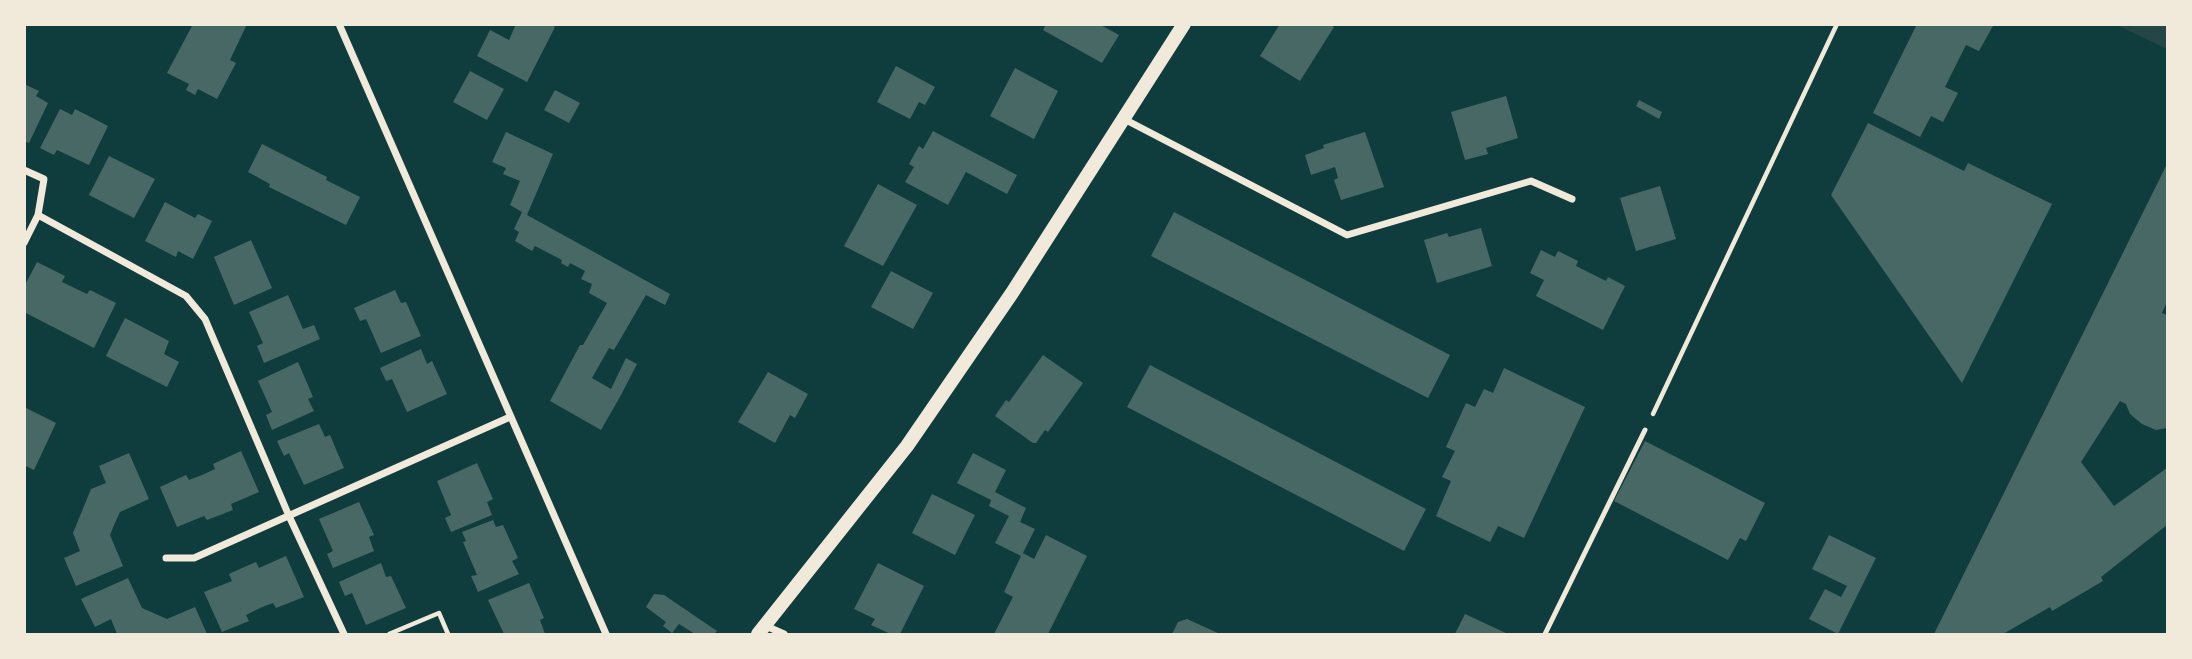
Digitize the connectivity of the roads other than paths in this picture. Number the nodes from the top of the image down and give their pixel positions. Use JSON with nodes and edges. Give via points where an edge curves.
{"nodes":[{"id":1,"x":339,"y":24,"type":"edge"},
{"id":2,"x":1184,"y":24,"type":"edge"},
{"id":3,"x":1124,"y":119,"type":"junction"},
{"id":4,"x":24,"y":170,"type":"edge"},
{"id":5,"x":1572,"y":199,"type":"dead end"},
{"id":6,"x":38,"y":215,"type":"junction"},
{"id":7,"x":24,"y":243,"type":"edge"},
{"id":8,"x":510,"y":417,"type":"junction"},
{"id":9,"x":1645,"y":430,"type":"road end"},
{"id":10,"x":289,"y":516,"type":"junction"},
{"id":11,"x":166,"y":558,"type":"dead end"},
{"id":12,"x":762,"y":630,"type":"edge"},
{"id":13,"x":344,"y":635,"type":"edge"},
{"id":14,"x":606,"y":635,"type":"edge"},
{"id":15,"x":784,"y":635,"type":"edge"},
{"id":16,"x":1545,"y":635,"type":"edge"}],
"edges":[{"from":1,"to":8,"type":"street"},
{"from":2,"to":3,"type":"main road"},
{"from":3,"to":5,"type":"street","via":[[1347,236],[1531,181]]},
{"from":3,"to":12,"type":"main road","via":[[907,446]]},
{"from":4,"to":6,"type":"street","via":[[44,179]]},
{"from":6,"to":7,"type":"street"},
{"from":6,"to":10,"type":"street","via":[[187,296],[205,319]]},
{"from":8,"to":10,"type":"street"},
{"from":8,"to":14,"type":"street"},
{"from":9,"to":16,"type":"lane"},
{"from":10,"to":11,"type":"street","via":[[194,558]]},
{"from":10,"to":13,"type":"street"},
{"from":12,"to":15,"type":"street"}]}
